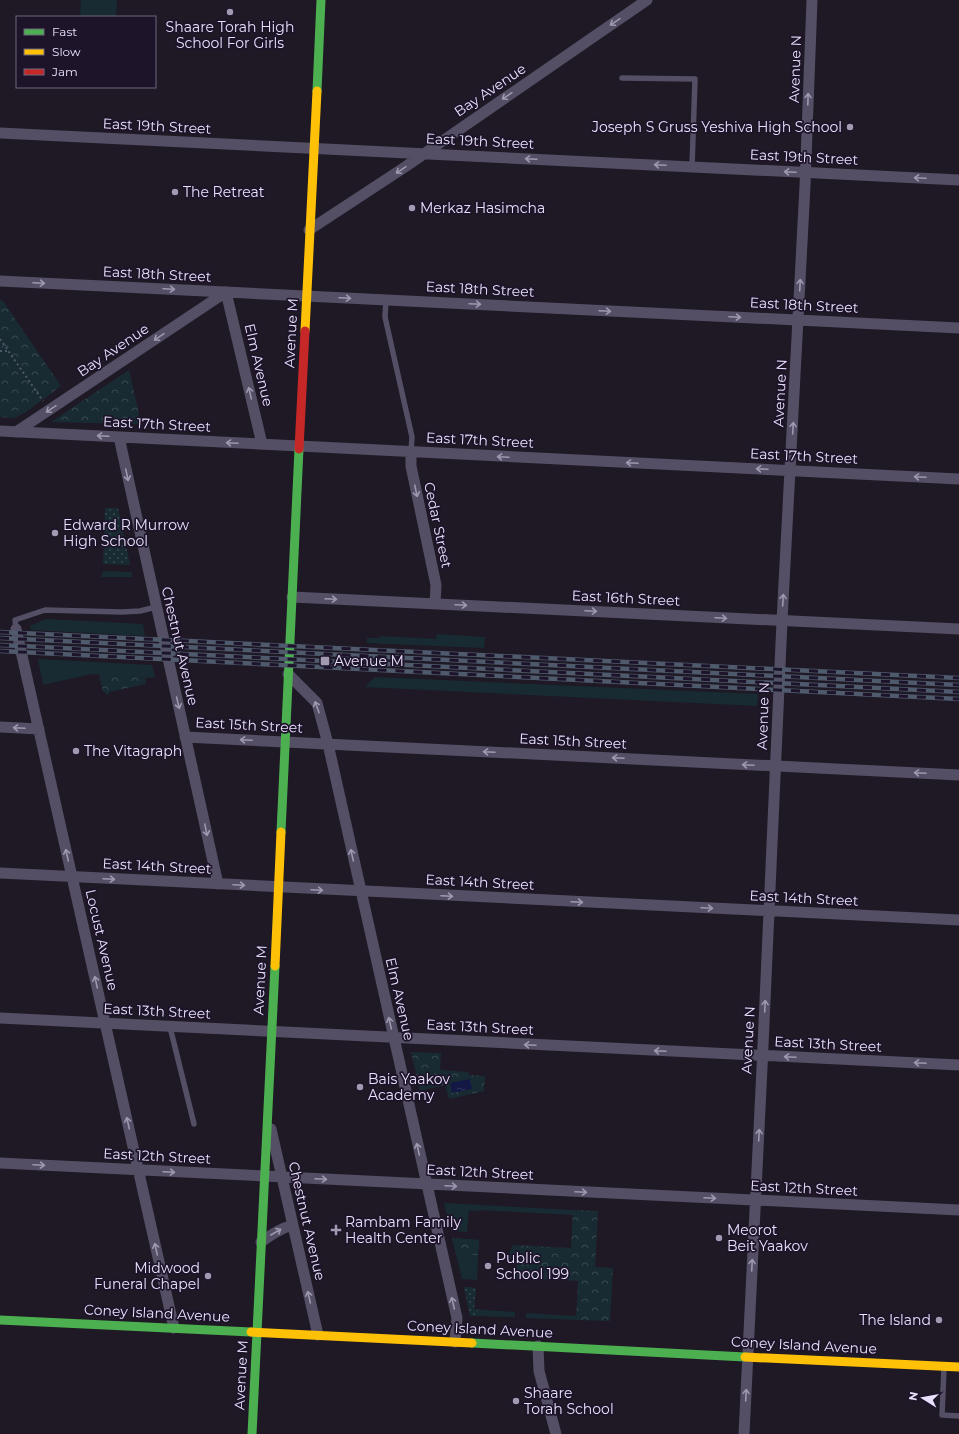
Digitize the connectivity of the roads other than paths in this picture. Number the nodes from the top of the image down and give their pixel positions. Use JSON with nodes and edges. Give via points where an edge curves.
{"nodes":[{"id":1,"x":321,"y":0,"type":"edge"},
{"id":2,"x":647,"y":0,"type":"edge"},
{"id":3,"x":812,"y":0,"type":"edge"},
{"id":4,"x":622,"y":78,"type":"dead end"},
{"id":5,"x":0,"y":133,"type":"edge"},
{"id":6,"x":314,"y":148,"type":"junction"},
{"id":7,"x":424,"y":154,"type":"junction"},
{"id":8,"x":692,"y":167,"type":"junction"},
{"id":9,"x":806,"y":172,"type":"junction"},
{"id":10,"x":959,"y":180,"type":"edge"},
{"id":11,"x":309,"y":230,"type":"junction"},
{"id":12,"x":0,"y":281,"type":"edge"},
{"id":13,"x":226,"y":292,"type":"junction"},
{"id":14,"x":306,"y":296,"type":"junction"},
{"id":15,"x":386,"y":300,"type":"junction"},
{"id":16,"x":799,"y":320,"type":"junction"},
{"id":17,"x":959,"y":328,"type":"edge"},
{"id":18,"x":0,"y":431,"type":"edge"},
{"id":19,"x":16,"y":432,"type":"junction"},
{"id":20,"x":119,"y":437,"type":"junction"},
{"id":21,"x":262,"y":444,"type":"junction"},
{"id":22,"x":299,"y":447,"type":"junction"},
{"id":23,"x":411,"y":452,"type":"junction"},
{"id":24,"x":791,"y":471,"type":"junction"},
{"id":25,"x":959,"y":478,"type":"edge"},
{"id":26,"x":292,"y":597,"type":"junction"},
{"id":27,"x":435,"y":604,"type":"junction"},
{"id":28,"x":156,"y":607,"type":"junction"},
{"id":29,"x":782,"y":621,"type":"junction"},
{"id":30,"x":16,"y":629,"type":"joint"},
{"id":31,"x":959,"y":630,"type":"edge"},
{"id":32,"x":288,"y":674,"type":"junction"},
{"id":33,"x":0,"y":727,"type":"edge"},
{"id":34,"x":39,"y":729,"type":"junction"},
{"id":35,"x":185,"y":738,"type":"junction"},
{"id":36,"x":285,"y":742,"type":"junction"},
{"id":37,"x":328,"y":744,"type":"junction"},
{"id":38,"x":776,"y":766,"type":"junction"},
{"id":39,"x":959,"y":775,"type":"edge"},
{"id":40,"x":0,"y":873,"type":"edge"},
{"id":41,"x":72,"y":877,"type":"junction"},
{"id":42,"x":218,"y":884,"type":"junction"},
{"id":43,"x":278,"y":887,"type":"junction"},
{"id":44,"x":361,"y":892,"type":"junction"},
{"id":45,"x":769,"y":911,"type":"junction"},
{"id":46,"x":959,"y":920,"type":"edge"},
{"id":47,"x":0,"y":1018,"type":"edge"},
{"id":48,"x":106,"y":1024,"type":"junction"},
{"id":49,"x":170,"y":1027,"type":"junction"},
{"id":50,"x":271,"y":1032,"type":"junction"},
{"id":51,"x":393,"y":1038,"type":"junction"},
{"id":52,"x":763,"y":1056,"type":"junction"},
{"id":53,"x":959,"y":1065,"type":"edge"},
{"id":54,"x":267,"y":1114,"type":"junction"},
{"id":55,"x":194,"y":1124,"type":"dead end"},
{"id":56,"x":0,"y":1164,"type":"edge"},
{"id":57,"x":138,"y":1170,"type":"junction"},
{"id":58,"x":264,"y":1176,"type":"junction"},
{"id":59,"x":282,"y":1177,"type":"junction"},
{"id":60,"x":426,"y":1185,"type":"junction"},
{"id":61,"x":755,"y":1201,"type":"junction"},
{"id":62,"x":959,"y":1210,"type":"edge"},
{"id":63,"x":293,"y":1225,"type":"junction"},
{"id":64,"x":262,"y":1242,"type":"junction"},
{"id":65,"x":0,"y":1320,"type":"edge"},
{"id":66,"x":174,"y":1328,"type":"junction"},
{"id":67,"x":258,"y":1332,"type":"junction"},
{"id":68,"x":318,"y":1335,"type":"junction"},
{"id":69,"x":455,"y":1342,"type":"junction"},
{"id":70,"x":538,"y":1346,"type":"junction"},
{"id":71,"x":748,"y":1356,"type":"junction"},
{"id":72,"x":944,"y":1366,"type":"junction"},
{"id":73,"x":959,"y":1367,"type":"edge"},
{"id":74,"x":959,"y":1416,"type":"edge"},
{"id":75,"x":252,"y":1434,"type":"edge"},
{"id":76,"x":556,"y":1434,"type":"edge"},
{"id":77,"x":744,"y":1434,"type":"edge"}],
"edges":[{"from":1,"to":6,"type":"street","name":"Avenue M"},
{"from":2,"to":7,"type":"street","name":"Bay Avenue","one_way":true},
{"from":9,"to":3,"type":"street","name":"Avenue N","one_way":true},
{"from":4,"to":8,"type":"lane","via":[[695,80]]},
{"from":5,"to":6,"type":"street","name":"East 19th Street"},
{"from":6,"to":7,"type":"street","name":"East 19th Street"},
{"from":6,"to":11,"type":"street","name":"Avenue M"},
{"from":8,"to":7,"type":"street","name":"East 19th Street","one_way":true},
{"from":7,"to":11,"type":"street","name":"Bay Avenue","one_way":true},
{"from":9,"to":8,"type":"street","name":"East 19th Street","one_way":true},
{"from":10,"to":9,"type":"street","name":"East 19th Street","one_way":true},
{"from":16,"to":9,"type":"street","name":"Avenue N","one_way":true},
{"from":11,"to":14,"type":"street","name":"Avenue M"},
{"from":12,"to":13,"type":"street","name":"East 18th Street","one_way":true},
{"from":13,"to":14,"type":"street","name":"East 18th Street"},
{"from":13,"to":19,"type":"street","name":"Bay Avenue","one_way":true},
{"from":21,"to":13,"type":"street","name":"Elm Avenue","one_way":true},
{"from":14,"to":15,"type":"street","name":"East 18th Street","one_way":true},
{"from":14,"to":22,"type":"street","name":"Avenue M"},
{"from":15,"to":16,"type":"street","name":"East 18th Street","one_way":true},
{"from":15,"to":23,"type":"lane","via":[[385,317],[412,437]]},
{"from":16,"to":17,"type":"street","name":"East 18th Street"},
{"from":24,"to":16,"type":"street","name":"Avenue N","one_way":true},
{"from":18,"to":19,"type":"street","name":"East 17th Street"},
{"from":20,"to":19,"type":"street","name":"East 17th Street","one_way":true},
{"from":21,"to":20,"type":"street","name":"East 17th Street","one_way":true},
{"from":20,"to":28,"type":"street","name":"Chestnut Avenue","one_way":true},
{"from":21,"to":22,"type":"street","name":"East 17th Street"},
{"from":22,"to":23,"type":"street","name":"East 17th Street"},
{"from":22,"to":26,"type":"street","name":"Avenue M"},
{"from":24,"to":23,"type":"street","name":"East 17th Street","one_way":true},
{"from":23,"to":27,"type":"street","name":"Cedar Street","one_way":true,"via":[[411,466],[436,584]]},
{"from":25,"to":24,"type":"street","name":"East 17th Street","one_way":true},
{"from":29,"to":24,"type":"street","name":"Avenue N","one_way":true},
{"from":26,"to":27,"type":"street","name":"East 16th Street","one_way":true},
{"from":26,"to":32,"type":"street","name":"Avenue M"},
{"from":27,"to":29,"type":"street","name":"East 16th Street","one_way":true},
{"from":28,"to":30,"type":"lane","via":[[122,612],[45,610],[15,620]]},
{"from":28,"to":35,"type":"street","name":"Chestnut Avenue","one_way":true},
{"from":29,"to":31,"type":"street","name":"East 16th Street"},
{"from":29,"to":38,"type":"street","name":"Avenue N"},
{"from":30,"to":34,"type":"street","name":"Locust Avenue"},
{"from":32,"to":36,"type":"street","name":"Avenue M"},
{"from":37,"to":32,"type":"street","name":"Elm Avenue","one_way":true,"via":[[317,703]]},
{"from":34,"to":33,"type":"street","one_way":true},
{"from":41,"to":34,"type":"street","name":"Locust Avenue","one_way":true},
{"from":36,"to":35,"type":"street","name":"East 15th Street","one_way":true},
{"from":35,"to":42,"type":"street","name":"Chestnut Avenue","one_way":true},
{"from":36,"to":37,"type":"street","name":"East 15th Street"},
{"from":36,"to":43,"type":"street","name":"Avenue M"},
{"from":38,"to":37,"type":"street","name":"East 15th Street","one_way":true},
{"from":44,"to":37,"type":"street","name":"Elm Avenue","one_way":true},
{"from":39,"to":38,"type":"street","name":"East 15th Street","one_way":true},
{"from":38,"to":45,"type":"street","name":"Avenue N"},
{"from":40,"to":41,"type":"street","name":"East 14th Street"},
{"from":41,"to":42,"type":"street","name":"East 14th Street","one_way":true},
{"from":48,"to":41,"type":"street","name":"Locust Avenue","one_way":true},
{"from":42,"to":43,"type":"street","name":"East 14th Street","one_way":true},
{"from":43,"to":44,"type":"street","name":"East 14th Street","one_way":true},
{"from":43,"to":50,"type":"street","name":"Avenue M"},
{"from":44,"to":45,"type":"street","name":"East 14th Street","one_way":true},
{"from":51,"to":44,"type":"street","name":"Elm Avenue","one_way":true},
{"from":45,"to":46,"type":"street","name":"East 14th Street"},
{"from":52,"to":45,"type":"street","name":"Avenue N","one_way":true},
{"from":47,"to":48,"type":"street","name":"East 13th Street"},
{"from":48,"to":49,"type":"street","name":"East 13th Street"},
{"from":57,"to":48,"type":"street","name":"Locust Avenue","one_way":true},
{"from":49,"to":50,"type":"street","name":"East 13th Street"},
{"from":49,"to":55,"type":"lane"},
{"from":50,"to":51,"type":"street","name":"East 13th Street"},
{"from":50,"to":54,"type":"street","name":"Avenue M"},
{"from":52,"to":51,"type":"street","name":"East 13th Street","one_way":true},
{"from":60,"to":51,"type":"street","name":"Elm Avenue","one_way":true},
{"from":53,"to":52,"type":"street","name":"East 13th Street","one_way":true},
{"from":61,"to":52,"type":"street","name":"Avenue N","one_way":true},
{"from":54,"to":58,"type":"street","name":"Avenue M"},
{"from":54,"to":59,"type":"street","name":"Chestnut Avenue"},
{"from":56,"to":57,"type":"street","name":"East 12th Street","one_way":true},
{"from":57,"to":58,"type":"street","name":"East 12th Street","one_way":true},
{"from":66,"to":57,"type":"street","name":"Locust Avenue","one_way":true},
{"from":58,"to":59,"type":"street","name":"East 12th Street"},
{"from":58,"to":64,"type":"street","name":"Avenue M"},
{"from":59,"to":60,"type":"street","name":"East 12th Street","one_way":true},
{"from":59,"to":63,"type":"street","name":"Chestnut Avenue"},
{"from":60,"to":61,"type":"street","name":"East 12th Street","one_way":true},
{"from":69,"to":60,"type":"street","name":"Elm Avenue","one_way":true,"via":[[457,1318]]},
{"from":61,"to":62,"type":"street","name":"East 12th Street"},
{"from":71,"to":61,"type":"street","name":"Avenue N","one_way":true},
{"from":64,"to":63,"type":"street","one_way":true,"via":[[285,1227]]},
{"from":68,"to":63,"type":"street","name":"Chestnut Avenue","one_way":true},
{"from":64,"to":67,"type":"street","name":"Avenue M"},
{"from":65,"to":66,"type":"street","name":"Coney Island Avenue"},
{"from":66,"to":67,"type":"street","name":"Coney Island Avenue"},
{"from":67,"to":68,"type":"street","name":"Coney Island Avenue"},
{"from":67,"to":75,"type":"street","name":"Avenue M"},
{"from":68,"to":69,"type":"street","name":"Coney Island Avenue"},
{"from":69,"to":70,"type":"street","name":"Coney Island Avenue"},
{"from":70,"to":71,"type":"street","name":"Coney Island Avenue"},
{"from":70,"to":76,"type":"street","via":[[539,1371]]},
{"from":71,"to":72,"type":"street","name":"Coney Island Avenue"},
{"from":77,"to":71,"type":"street","name":"Avenue N","one_way":true},
{"from":72,"to":73,"type":"street","name":"Coney Island Avenue"},
{"from":72,"to":74,"type":"lane","via":[[942,1415]]}]}
